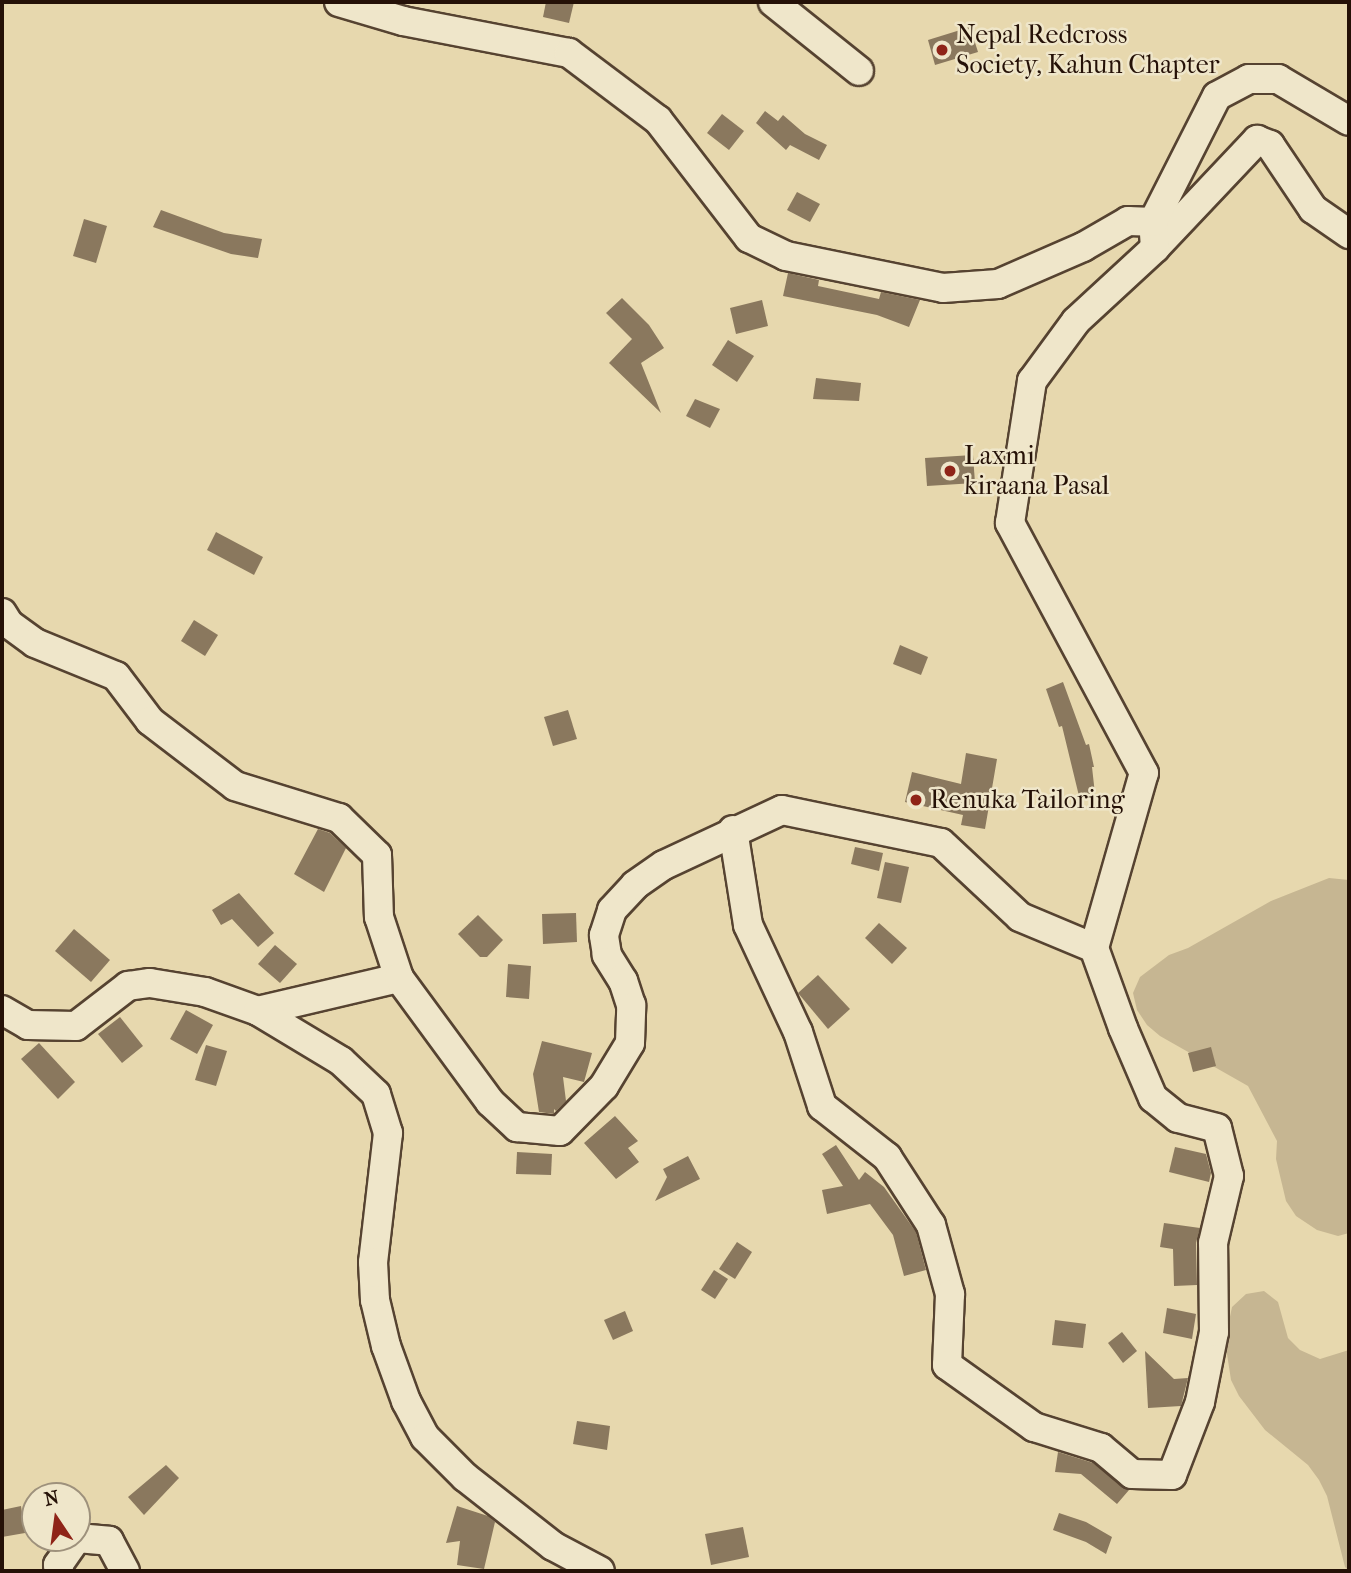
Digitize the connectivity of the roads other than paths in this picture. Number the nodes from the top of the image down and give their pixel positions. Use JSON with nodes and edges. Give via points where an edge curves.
{"nodes":[{"id":1,"x":339,"y":2,"type":"edge"},
{"id":2,"x":773,"y":2,"type":"edge"},
{"id":3,"x":859,"y":71,"type":"dead end"},
{"id":4,"x":1349,"y":121,"type":"edge"},
{"id":5,"x":1349,"y":234,"type":"edge"},
{"id":6,"x":1154,"y":235,"type":"junction"},
{"id":7,"x":2,"y":613,"type":"edge"},
{"id":8,"x":733,"y":830,"type":"junction"},
{"id":9,"x":1094,"y":948,"type":"junction"},
{"id":10,"x":399,"y":978,"type":"junction"},
{"id":11,"x":2,"y":1010,"type":"edge"},
{"id":12,"x":258,"y":1011,"type":"junction"},
{"id":13,"x":91,"y":1539,"type":"edge"},
{"id":14,"x":67,"y":1552,"type":"edge"},
{"id":15,"x":59,"y":1571,"type":"edge"},
{"id":16,"x":125,"y":1571,"type":"edge"},
{"id":17,"x":600,"y":1571,"type":"edge"}],
"edges":[{"from":1,"to":6,"type":"street","via":[[403,21],[569,53],[659,120],[749,238],[786,257],[943,288],[998,284],[1083,247],[1128,221]]},
{"from":2,"to":3,"type":"street"},
{"from":4,"to":6,"type":"street","via":[[1278,79],[1249,79],[1217,96]]},
{"from":5,"to":6,"type":"street","via":[[1313,209],[1270,145],[1257,140]]},
{"from":6,"to":9,"type":"street","via":[[1076,321],[1032,381],[1010,523],[1144,773]]},
{"from":7,"to":10,"type":"street","via":[[35,643],[116,676],[150,721],[235,786],[339,818],[377,855],[379,917]]},
{"from":8,"to":9,"type":"street","via":[[782,810],[941,844],[1020,916]]},
{"from":8,"to":9,"type":"street","via":[[748,925],[798,1032],[822,1106],[887,1157],[931,1225],[950,1294],[947,1365],[1034,1426],[1101,1448],[1132,1474],[1172,1475],[1200,1402],[1214,1332],[1213,1243],[1229,1176],[1217,1128],[1178,1118],[1153,1098]]},
{"from":8,"to":10,"type":"street","via":[[664,865],[635,885],[612,910],[604,935],[607,955],[631,1005],[630,1042],[604,1086],[560,1130],[517,1127],[490,1102]]},
{"from":10,"to":12,"type":"street"},
{"from":11,"to":12,"type":"street","via":[[28,1025],[76,1026],[128,986],[150,983],[205,992]]},
{"from":12,"to":17,"type":"street","via":[[341,1061],[376,1094],[388,1133],[373,1262],[375,1300],[406,1401],[425,1437],[465,1477],[553,1546]]},
{"from":13,"to":16,"type":"street","via":[[109,1541]]},
{"from":14,"to":15,"type":"street","via":[[58,1564]]}]}
